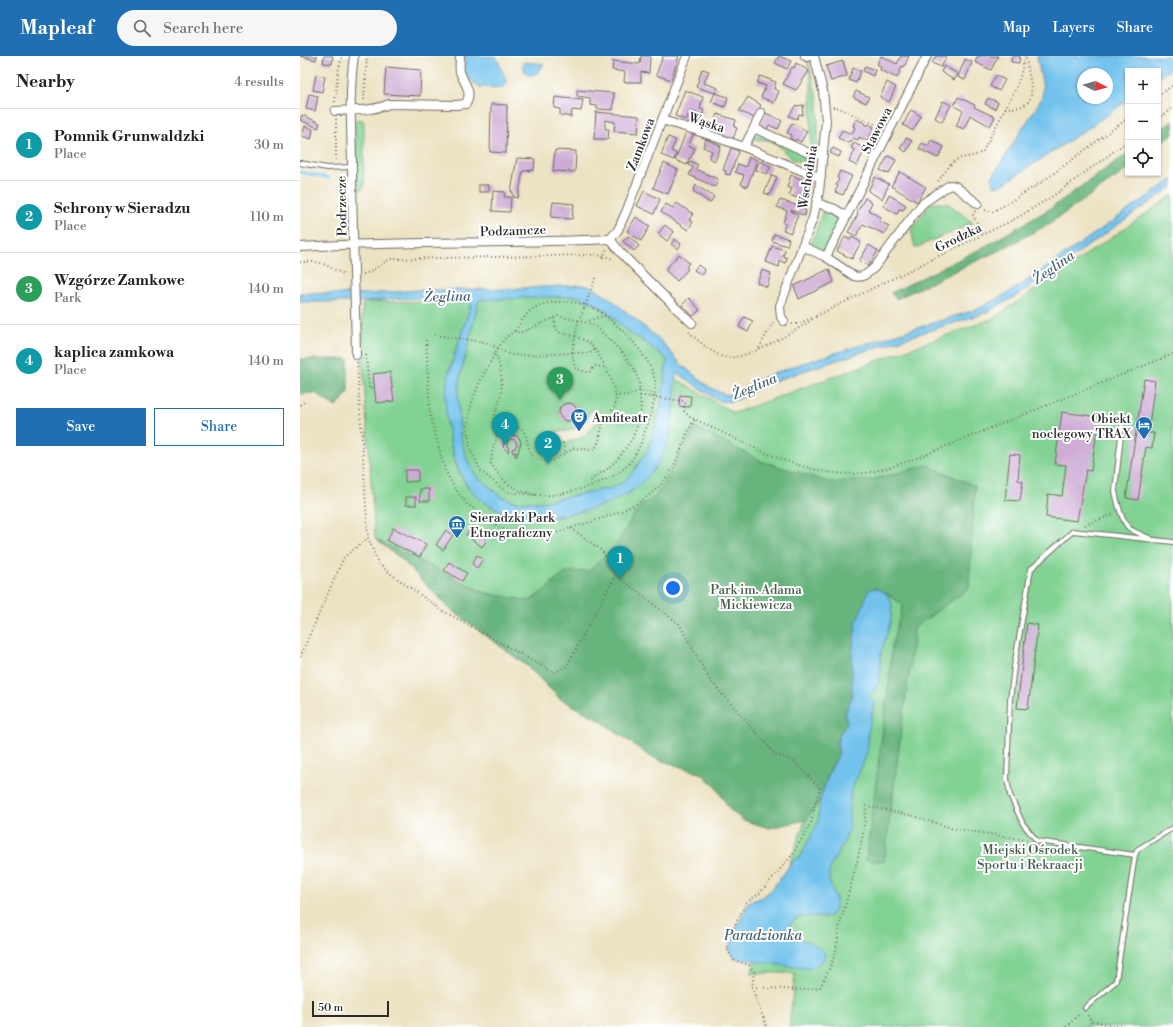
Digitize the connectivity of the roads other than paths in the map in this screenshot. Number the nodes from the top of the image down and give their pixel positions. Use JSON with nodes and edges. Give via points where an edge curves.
{"nodes":[{"id":1,"x":354,"y":56,"type":"edge"},
{"id":2,"x":460,"y":56,"type":"edge"},
{"id":3,"x":687,"y":56,"type":"edge"},
{"id":4,"x":805,"y":56,"type":"edge"},
{"id":5,"x":810,"y":56,"type":"edge"},
{"id":6,"x":814,"y":56,"type":"edge"},
{"id":7,"x":927,"y":56,"type":"edge"},
{"id":8,"x":351,"y":110,"type":"junction"},
{"id":9,"x":336,"y":111,"type":"dead end"},
{"id":10,"x":761,"y":113,"type":"dead end"},
{"id":11,"x":662,"y":120,"type":"junction"},
{"id":12,"x":754,"y":128,"type":"junction"},
{"id":13,"x":744,"y":147,"type":"junction"},
{"id":14,"x":824,"y":155,"type":"junction"},
{"id":15,"x":300,"y":163,"type":"edge"},
{"id":16,"x":352,"y":167,"type":"junction"},
{"id":17,"x":821,"y":177,"type":"junction"},
{"id":18,"x":817,"y":203,"type":"junction"},
{"id":19,"x":978,"y":204,"type":"road end"},
{"id":20,"x":846,"y":216,"type":"junction"},
{"id":21,"x":610,"y":239,"type":"junction"},
{"id":22,"x":353,"y":244,"type":"junction"},
{"id":23,"x":802,"y":246,"type":"junction"},
{"id":24,"x":300,"y":247,"type":"edge"},
{"id":25,"x":826,"y":257,"type":"junction"},
{"id":26,"x":784,"y":321,"type":"road end"},
{"id":27,"x":689,"y":326,"type":"road end"},
{"id":28,"x":356,"y":355,"type":"road end"},
{"id":29,"x":1123,"y":417,"type":"dead end"},
{"id":30,"x":1151,"y":540,"type":"junction"},
{"id":31,"x":1173,"y":542,"type":"edge"},
{"id":32,"x":1173,"y":828,"type":"edge"},
{"id":33,"x":1135,"y":855,"type":"junction"},
{"id":34,"x":1085,"y":1008,"type":"road end"}],
"edges":[{"from":1,"to":8,"type":"street","name":"Podrzecze"},
{"from":2,"to":8,"type":"street","via":[[460,71],[470,98],[466,104],[389,104],[383,107]]},
{"from":3,"to":11,"type":"street","name":"Zamkowa"},
{"from":4,"to":5,"type":"street"},
{"from":6,"to":14,"type":"street","name":"Wschodnia","via":[[825,108]]},
{"from":7,"to":20,"type":"street","name":"Stawowa"},
{"from":8,"to":9,"type":"street"},
{"from":8,"to":16,"type":"street","name":"Podrzecze"},
{"from":10,"to":12,"type":"street"},
{"from":11,"to":13,"type":"street","name":"Wąska"},
{"from":11,"to":21,"type":"street","name":"Zamkowa","via":[[626,212],[618,230]]},
{"from":12,"to":13,"type":"street"},
{"from":12,"to":14,"type":"street","via":[[811,154]]},
{"from":13,"to":17,"type":"street","name":"Wąska"},
{"from":14,"to":17,"type":"street","name":"Wschodnia"},
{"from":15,"to":16,"type":"lane","via":[[327,168]]},
{"from":16,"to":22,"type":"street","name":"Podrzecze"},
{"from":17,"to":18,"type":"street","name":"Wschodnia"},
{"from":18,"to":20,"type":"street"},
{"from":18,"to":23,"type":"street","name":"Wschodnia"},
{"from":19,"to":25,"type":"street","via":[[955,186],[946,188],[922,204],[867,274],[854,276]]},
{"from":20,"to":25,"type":"street","name":"Stawowa"},
{"from":21,"to":22,"type":"street","name":"Podzamcze"},
{"from":21,"to":27,"type":"street","via":[[676,308]]},
{"from":22,"to":24,"type":"street","name":"Podzamcze"},
{"from":22,"to":28,"type":"street","name":"Podrzecze"},
{"from":23,"to":25,"type":"street"},
{"from":23,"to":26,"type":"street","name":"Wschodnia","via":[[780,306]]},
{"from":29,"to":30,"type":"lane","via":[[1115,491],[1120,513],[1128,527]]},
{"from":30,"to":31,"type":"lane"},
{"from":30,"to":33,"type":"lane","via":[[1073,531],[1031,569],[1010,700],[1007,778],[1010,795],[1023,824],[1037,841]]},
{"from":32,"to":33,"type":"lane","via":[[1138,849]]},
{"from":33,"to":34,"type":"lane","via":[[1116,980]]}]}
